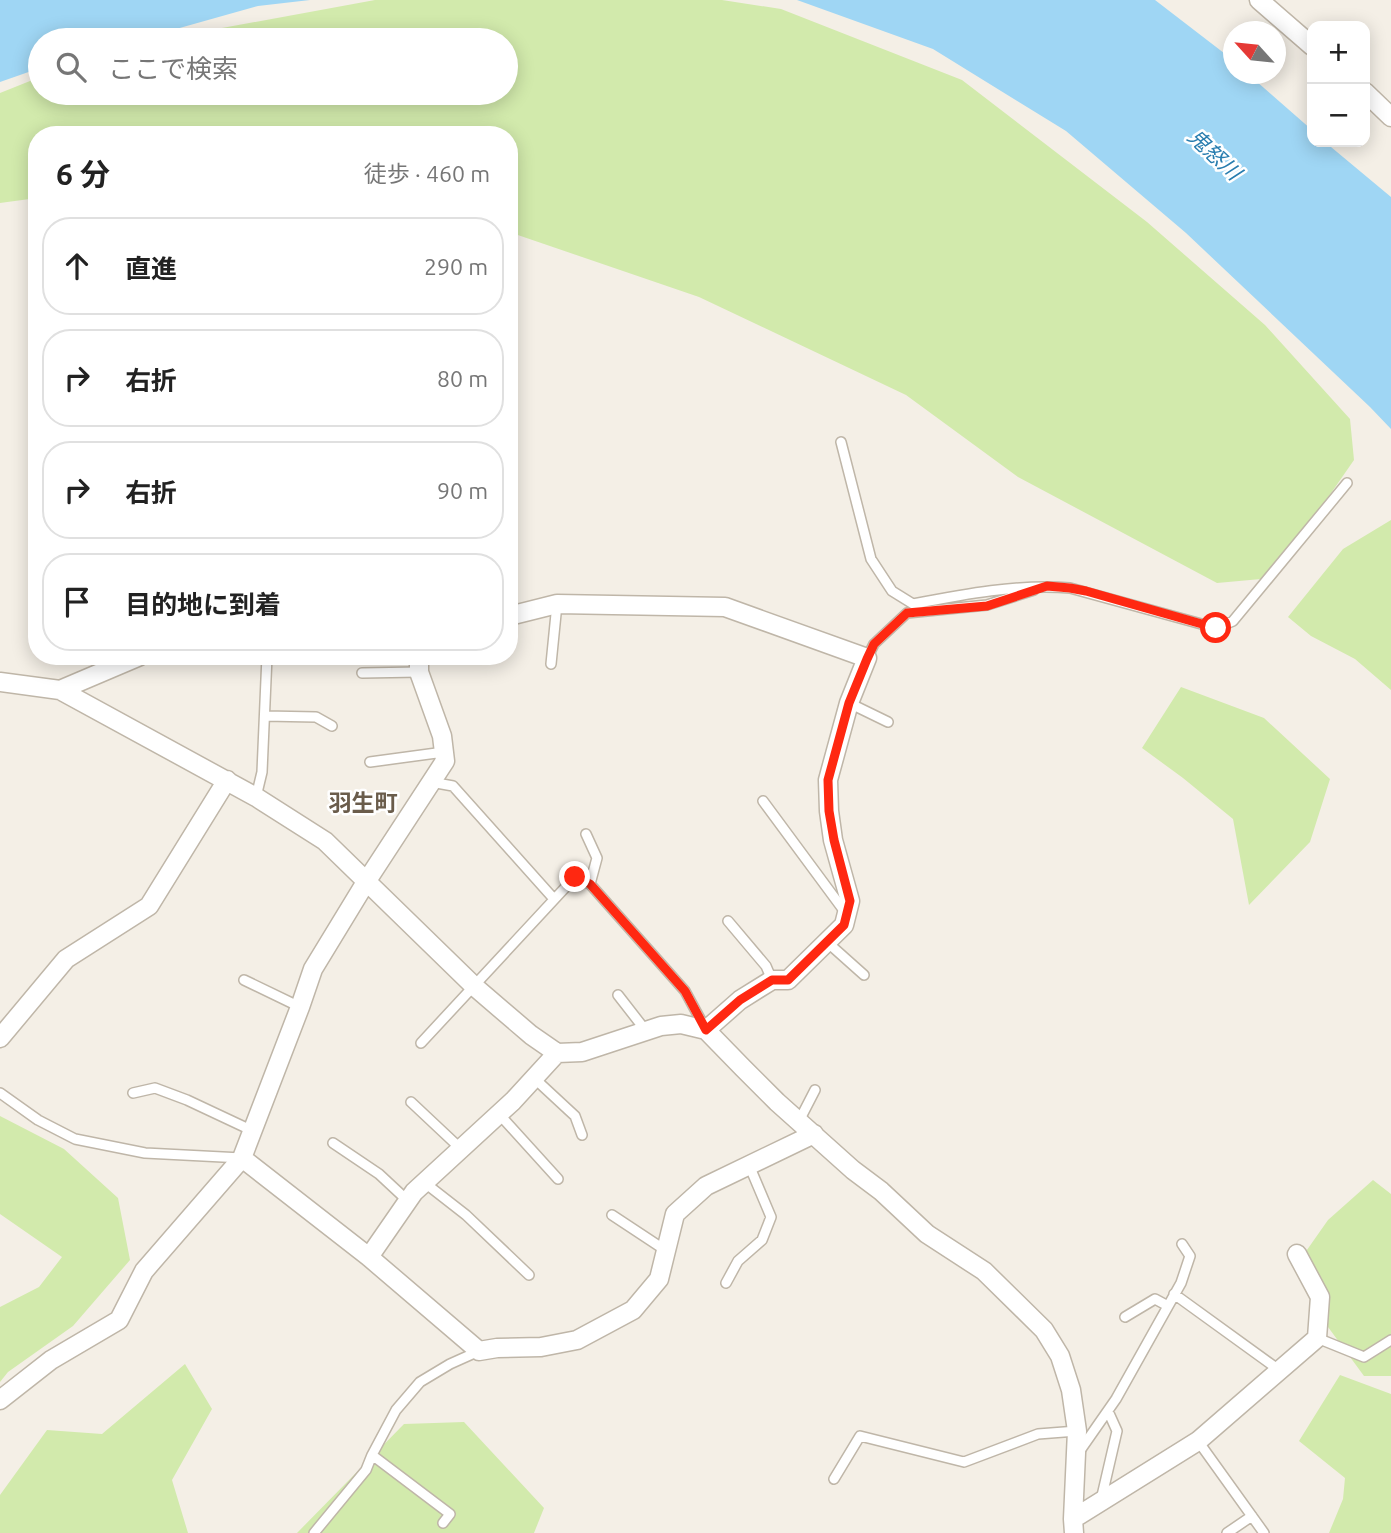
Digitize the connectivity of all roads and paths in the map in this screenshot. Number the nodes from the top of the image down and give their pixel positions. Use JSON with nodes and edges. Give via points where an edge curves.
{"nodes":[{"id":1,"x":1259,"y":0,"type":"edge"},
{"id":2,"x":1307,"y":42,"type":"edge"},
{"id":3,"x":1370,"y":97,"type":"edge"},
{"id":4,"x":1391,"y":117,"type":"edge"},
{"id":5,"x":841,"y":442,"type":"dead end"},
{"id":6,"x":1347,"y":483,"type":"dead end"},
{"id":7,"x":1047,"y":586,"type":"junction"},
{"id":8,"x":557,"y":604,"type":"junction"},
{"id":9,"x":518,"y":613,"type":"edge"},
{"id":10,"x":867,"y":659,"type":"junction"},
{"id":11,"x":551,"y":664,"type":"dead end"},
{"id":12,"x":119,"y":665,"type":"edge"},
{"id":13,"x":267,"y":665,"type":"edge"},
{"id":14,"x":413,"y":665,"type":"edge"},
{"id":15,"x":419,"y":665,"type":"edge"},
{"id":16,"x":362,"y":673,"type":"dead end"},
{"id":17,"x":0,"y":682,"type":"edge"},
{"id":18,"x":60,"y":690,"type":"junction"},
{"id":19,"x":849,"y":703,"type":"junction"},
{"id":20,"x":265,"y":716,"type":"junction"},
{"id":21,"x":888,"y":722,"type":"dead end"},
{"id":22,"x":332,"y":726,"type":"dead end"},
{"id":23,"x":444,"y":752,"type":"junction"},
{"id":24,"x":370,"y":762,"type":"dead end"},
{"id":25,"x":227,"y":780,"type":"junction"},
{"id":26,"x":431,"y":782,"type":"junction"},
{"id":27,"x":256,"y":797,"type":"junction"},
{"id":28,"x":763,"y":800,"type":"dead end"},
{"id":29,"x":586,"y":834,"type":"dead end"},
{"id":30,"x":366,"y":882,"type":"junction"},
{"id":31,"x":590,"y":884,"type":"junction"},
{"id":32,"x":554,"y":899,"type":"junction"},
{"id":33,"x":847,"y":914,"type":"junction"},
{"id":34,"x":728,"y":921,"type":"dead end"},
{"id":35,"x":827,"y":942,"type":"junction"},
{"id":36,"x":864,"y":975,"type":"dead end"},
{"id":37,"x":244,"y":980,"type":"dead end"},
{"id":38,"x":772,"y":980,"type":"junction"},
{"id":39,"x":475,"y":987,"type":"junction"},
{"id":40,"x":618,"y":995,"type":"dead end"},
{"id":41,"x":300,"y":1007,"type":"junction"},
{"id":42,"x":706,"y":1030,"type":"junction"},
{"id":43,"x":646,"y":1031,"type":"junction"},
{"id":44,"x":0,"y":1038,"type":"edge"},
{"id":45,"x":421,"y":1043,"type":"dead end"},
{"id":46,"x":557,"y":1053,"type":"junction"},
{"id":47,"x":534,"y":1078,"type":"junction"},
{"id":48,"x":815,"y":1090,"type":"dead end"},
{"id":49,"x":0,"y":1093,"type":"edge"},
{"id":50,"x":133,"y":1093,"type":"dead end"},
{"id":51,"x":411,"y":1102,"type":"dead end"},
{"id":52,"x":499,"y":1114,"type":"junction"},
{"id":53,"x":799,"y":1121,"type":"junction"},
{"id":54,"x":253,"y":1131,"type":"junction"},
{"id":55,"x":814,"y":1134,"type":"junction"},
{"id":56,"x":582,"y":1135,"type":"dead end"},
{"id":57,"x":333,"y":1143,"type":"dead end"},
{"id":58,"x":461,"y":1149,"type":"junction"},
{"id":59,"x":242,"y":1158,"type":"junction"},
{"id":60,"x":749,"y":1165,"type":"junction"},
{"id":61,"x":558,"y":1179,"type":"dead end"},
{"id":62,"x":425,"y":1183,"type":"junction"},
{"id":63,"x":408,"y":1201,"type":"junction"},
{"id":64,"x":612,"y":1215,"type":"dead end"},
{"id":65,"x":1182,"y":1244,"type":"dead end"},
{"id":66,"x":666,"y":1250,"type":"junction"},
{"id":67,"x":1297,"y":1254,"type":"dead end"},
{"id":68,"x":369,"y":1257,"type":"junction"},
{"id":69,"x":529,"y":1275,"type":"dead end"},
{"id":70,"x":726,"y":1283,"type":"dead end"},
{"id":71,"x":1174,"y":1294,"type":"junction"},
{"id":72,"x":1168,"y":1306,"type":"junction"},
{"id":73,"x":1125,"y":1317,"type":"dead end"},
{"id":74,"x":1317,"y":1338,"type":"junction"},
{"id":75,"x":1391,"y":1340,"type":"edge"},
{"id":76,"x":479,"y":1351,"type":"junction"},
{"id":77,"x":1279,"y":1370,"type":"junction"},
{"id":78,"x":0,"y":1400,"type":"edge"},
{"id":79,"x":1108,"y":1411,"type":"junction"},
{"id":80,"x":1077,"y":1431,"type":"junction"},
{"id":81,"x":1198,"y":1441,"type":"junction"},
{"id":82,"x":372,"y":1455,"type":"junction"},
{"id":83,"x":1076,"y":1457,"type":"junction"},
{"id":84,"x":834,"y":1479,"type":"dead end"},
{"id":85,"x":1101,"y":1501,"type":"junction"},
{"id":86,"x":1252,"y":1516,"type":"junction"},
{"id":87,"x":443,"y":1523,"type":"dead end"},
{"id":88,"x":1073,"y":1526,"type":"edge"},
{"id":89,"x":314,"y":1533,"type":"edge"},
{"id":90,"x":1227,"y":1533,"type":"edge"},
{"id":91,"x":1264,"y":1533,"type":"edge"}],
"edges":[{"from":1,"to":2,"type":"street"},
{"from":3,"to":4,"type":"street"},
{"from":5,"to":7,"type":"lane","via":[[872,559],[892,591],[913,604],[982,590]]},
{"from":6,"to":7,"type":"lane","via":[[1233,621],[1216,628],[1086,591]]},
{"from":7,"to":10,"type":"lane","via":[[987,606],[907,613],[874,644]]},
{"from":8,"to":9,"type":"street"},
{"from":8,"to":10,"type":"street","via":[[725,607]]},
{"from":8,"to":11,"type":"lane"},
{"from":10,"to":19,"type":"street"},
{"from":12,"to":18,"type":"street"},
{"from":13,"to":20,"type":"lane"},
{"from":14,"to":16,"type":"lane"},
{"from":15,"to":23,"type":"street"},
{"from":17,"to":18,"type":"street"},
{"from":18,"to":25,"type":"street"},
{"from":19,"to":21,"type":"lane"},
{"from":19,"to":33,"type":"street","via":[[828,780],[834,840],[850,901]]},
{"from":20,"to":22,"type":"lane","via":[[316,717]]},
{"from":20,"to":27,"type":"lane"},
{"from":23,"to":24,"type":"lane"},
{"from":23,"to":26,"type":"street","via":[[445,761]]},
{"from":25,"to":27,"type":"street"},
{"from":25,"to":44,"type":"street","via":[[149,906],[66,959]]},
{"from":26,"to":30,"type":"street"},
{"from":26,"to":32,"type":"lane","via":[[453,786]]},
{"from":27,"to":30,"type":"street","via":[[325,841]]},
{"from":28,"to":33,"type":"lane"},
{"from":29,"to":31,"type":"lane","via":[[597,858]]},
{"from":30,"to":39,"type":"street"},
{"from":30,"to":41,"type":"street","via":[[313,969]]},
{"from":31,"to":32,"type":"lane","via":[[575,877]]},
{"from":31,"to":42,"type":"lane","via":[[685,991]]},
{"from":32,"to":39,"type":"lane"},
{"from":33,"to":35,"type":"street","via":[[844,925]]},
{"from":34,"to":38,"type":"lane","via":[[766,966]]},
{"from":35,"to":36,"type":"lane"},
{"from":35,"to":38,"type":"street","via":[[788,980]]},
{"from":37,"to":41,"type":"lane"},
{"from":38,"to":42,"type":"street"},
{"from":39,"to":45,"type":"lane"},
{"from":39,"to":46,"type":"street"},
{"from":40,"to":43,"type":"lane"},
{"from":41,"to":54,"type":"street"},
{"from":42,"to":43,"type":"street","via":[[681,1024]]},
{"from":42,"to":53,"type":"street"},
{"from":43,"to":46,"type":"street","via":[[582,1052]]},
{"from":46,"to":47,"type":"street"},
{"from":47,"to":52,"type":"street"},
{"from":47,"to":56,"type":"lane","via":[[575,1116]]},
{"from":48,"to":53,"type":"lane"},
{"from":49,"to":59,"type":"lane","via":[[75,1139],[145,1153]]},
{"from":50,"to":54,"type":"lane","via":[[155,1088]]},
{"from":51,"to":58,"type":"lane"},
{"from":52,"to":58,"type":"street"},
{"from":52,"to":61,"type":"lane"},
{"from":53,"to":55,"type":"street"},
{"from":54,"to":59,"type":"street"},
{"from":55,"to":60,"type":"street"},
{"from":55,"to":80,"type":"street","via":[[927,1234],[984,1271],[1044,1330],[1060,1356]]},
{"from":57,"to":63,"type":"lane","via":[[379,1174]]},
{"from":58,"to":62,"type":"street"},
{"from":59,"to":68,"type":"street"},
{"from":59,"to":78,"type":"street","via":[[144,1271],[119,1320],[51,1360]]},
{"from":60,"to":66,"type":"street","via":[[705,1186],[675,1214]]},
{"from":60,"to":70,"type":"lane","via":[[771,1217],[762,1240],[738,1261]]},
{"from":62,"to":63,"type":"street"},
{"from":62,"to":69,"type":"lane"},
{"from":63,"to":68,"type":"street"},
{"from":64,"to":66,"type":"lane"},
{"from":65,"to":71,"type":"lane","via":[[1190,1256]]},
{"from":66,"to":76,"type":"street","via":[[659,1279],[633,1310],[611,1322],[577,1340]]},
{"from":67,"to":74,"type":"street","via":[[1320,1297]]},
{"from":68,"to":76,"type":"street"},
{"from":71,"to":72,"type":"lane"},
{"from":71,"to":77,"type":"lane"},
{"from":72,"to":73,"type":"lane","via":[[1155,1299]]},
{"from":72,"to":79,"type":"lane"},
{"from":74,"to":75,"type":"lane","via":[[1364,1357]]},
{"from":74,"to":77,"type":"street"},
{"from":76,"to":82,"type":"lane","via":[[420,1382],[396,1410]]},
{"from":77,"to":81,"type":"street"},
{"from":79,"to":83,"type":"lane"},
{"from":79,"to":85,"type":"lane","via":[[1117,1431]]},
{"from":80,"to":83,"type":"street"},
{"from":80,"to":84,"type":"lane","via":[[1038,1434],[964,1462],[860,1436]]},
{"from":81,"to":85,"type":"street"},
{"from":81,"to":86,"type":"lane"},
{"from":82,"to":87,"type":"lane","via":[[450,1514]]},
{"from":82,"to":89,"type":"lane","via":[[366,1470]]},
{"from":83,"to":88,"type":"street"},
{"from":85,"to":88,"type":"street"},
{"from":86,"to":90,"type":"lane"},
{"from":86,"to":91,"type":"lane"}]}
